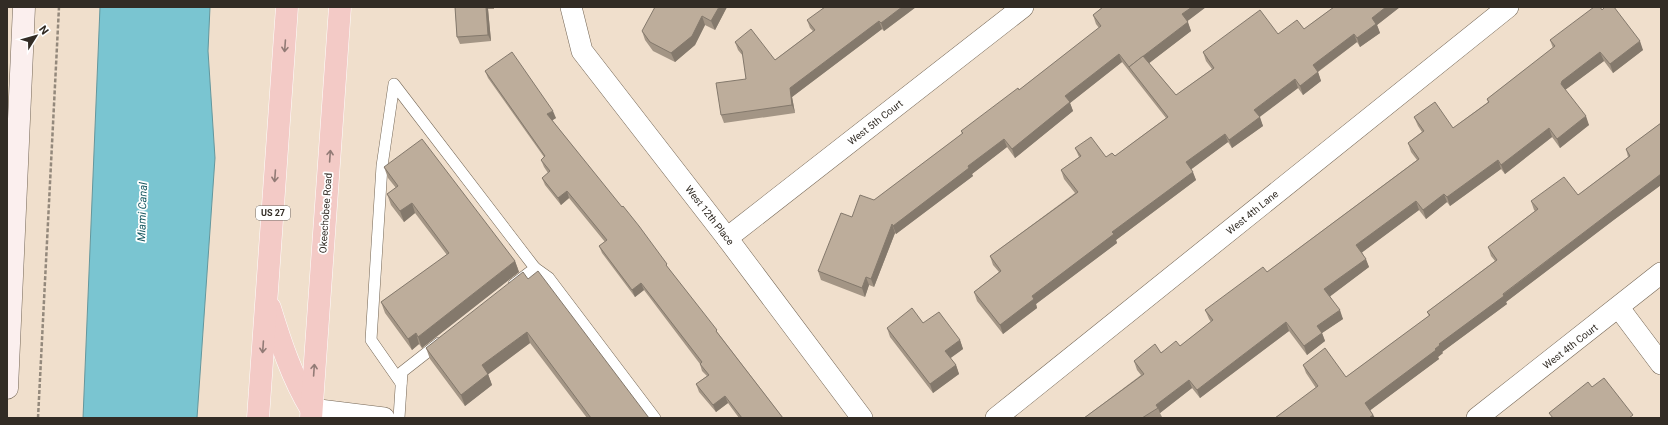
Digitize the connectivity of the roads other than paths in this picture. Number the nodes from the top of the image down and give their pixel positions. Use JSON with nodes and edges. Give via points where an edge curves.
{"nodes":[{"id":1,"x":24,"y":7,"type":"edge"},
{"id":2,"x":287,"y":7,"type":"edge"},
{"id":3,"x":340,"y":7,"type":"edge"},
{"id":4,"x":572,"y":7,"type":"edge"},
{"id":5,"x":1023,"y":7,"type":"edge"},
{"id":6,"x":1508,"y":7,"type":"edge"},
{"id":7,"x":14,"y":86,"type":"edge"},
{"id":8,"x":12,"y":178,"type":"edge"},
{"id":9,"x":727,"y":238,"type":"junction"},
{"id":10,"x":535,"y":268,"type":"junction"},
{"id":11,"x":1661,"y":273,"type":"edge"},
{"id":12,"x":505,"y":292,"type":"edge"},
{"id":13,"x":266,"y":297,"type":"junction"},
{"id":14,"x":1619,"y":308,"type":"junction"},
{"id":15,"x":450,"y":334,"type":"edge"},
{"id":16,"x":1661,"y":364,"type":"edge"},
{"id":17,"x":401,"y":383,"type":"junction"},
{"id":18,"x":7,"y":388,"type":"edge"},
{"id":19,"x":311,"y":413,"type":"edge"},
{"id":20,"x":258,"y":418,"type":"edge"},
{"id":21,"x":384,"y":418,"type":"edge"},
{"id":22,"x":399,"y":418,"type":"edge"},
{"id":23,"x":655,"y":418,"type":"edge"},
{"id":24,"x":862,"y":418,"type":"edge"},
{"id":25,"x":996,"y":418,"type":"edge"},
{"id":26,"x":1477,"y":418,"type":"edge"}],
"edges":[{"from":1,"to":7,"type":"street"},
{"from":2,"to":13,"type":"highway","number":"US 27","one_way":true},
{"from":19,"to":3,"type":"highway","name":"Okeechobee Road","one_way":true},
{"from":4,"to":9,"type":"street","name":"West 12th Place","via":[[582,51]]},
{"from":5,"to":9,"type":"street","name":"West 5th Court"},
{"from":6,"to":25,"type":"street","name":"West 4th Lane"},
{"from":7,"to":8,"type":"street"},
{"from":8,"to":18,"type":"street"},
{"from":9,"to":24,"type":"street","name":"West 12th Place"},
{"from":10,"to":12,"type":"lane"},
{"from":10,"to":17,"type":"lane","via":[[394,84],[382,166],[371,340]]},
{"from":10,"to":23,"type":"lane","via":[[549,278]]},
{"from":11,"to":14,"type":"street","name":"West 4th Court"},
{"from":13,"to":19,"type":"highway","via":[[289,366]]},
{"from":13,"to":20,"type":"highway","number":"US 27","one_way":true},
{"from":14,"to":16,"type":"street"},
{"from":14,"to":26,"type":"street","name":"West 4th Court"},
{"from":15,"to":17,"type":"lane","via":[[402,372]]},
{"from":17,"to":22,"type":"lane"},
{"from":19,"to":21,"type":"street"}]}
